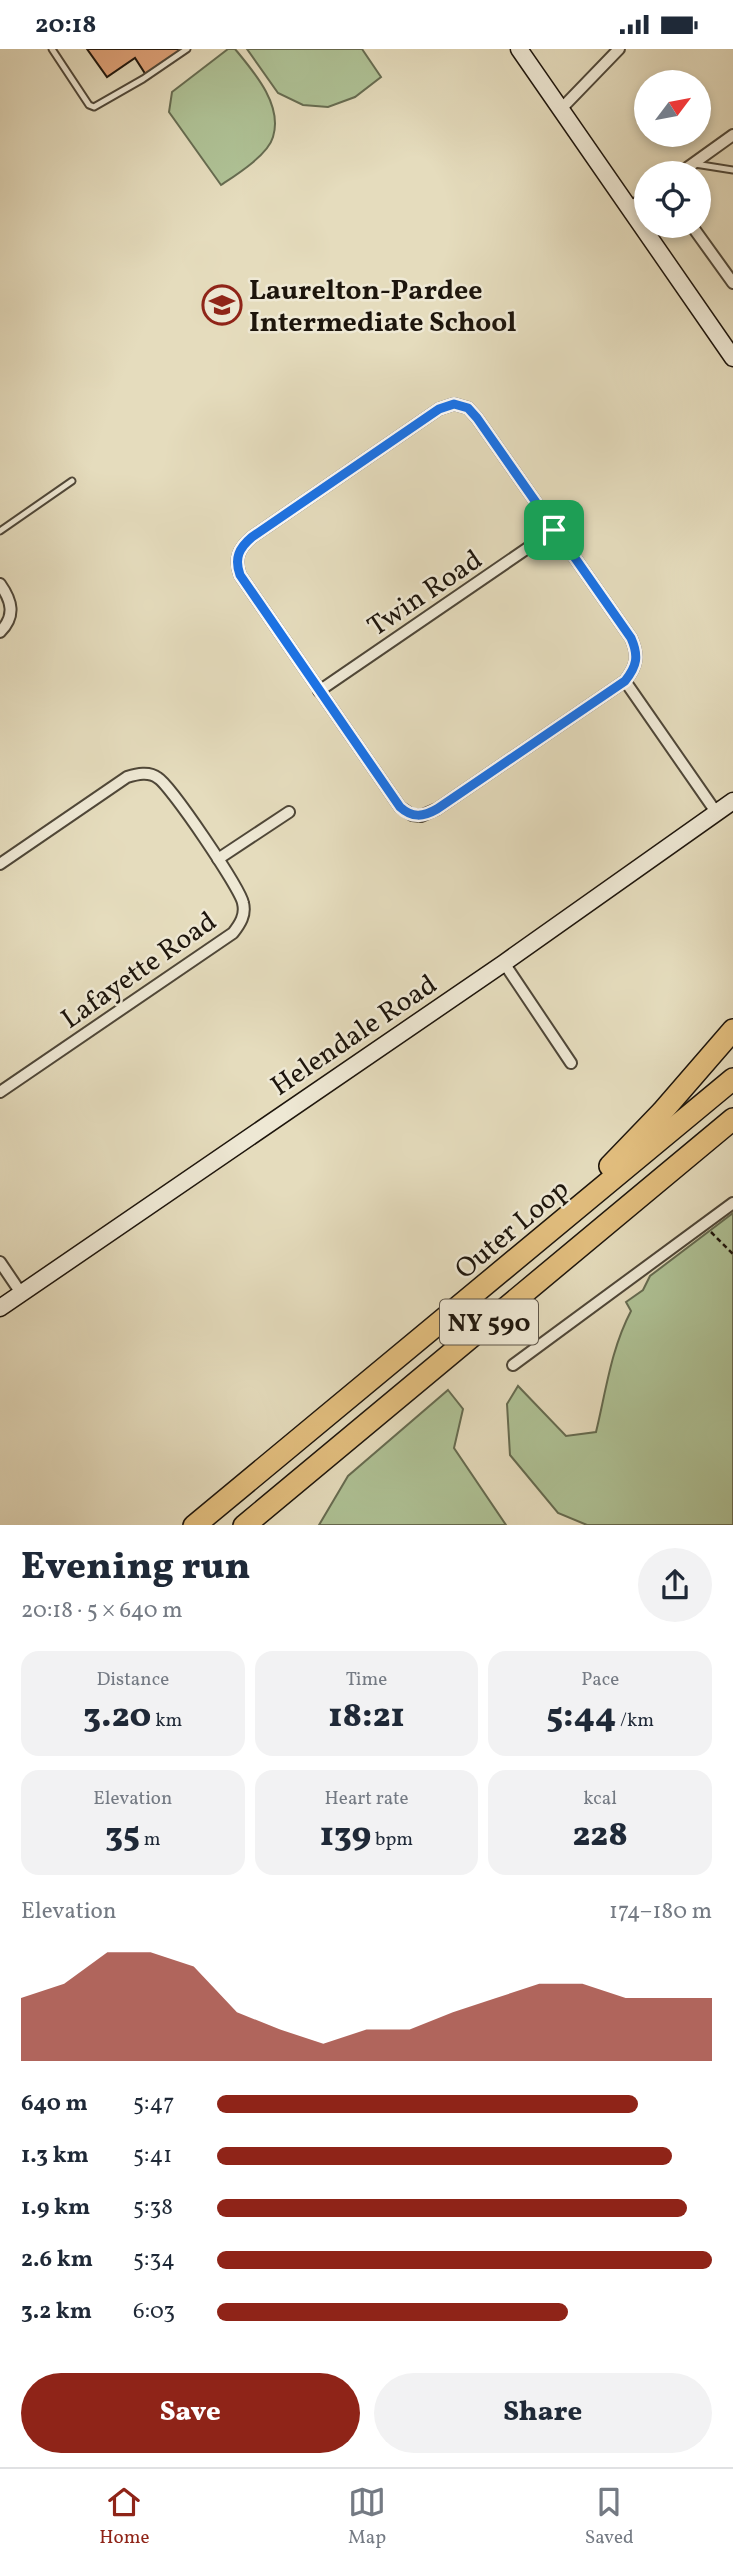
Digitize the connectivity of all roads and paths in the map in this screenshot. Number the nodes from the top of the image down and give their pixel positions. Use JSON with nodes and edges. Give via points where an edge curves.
{"nodes":[{"id":1,"x":52,"y":49,"type":"edge"},
{"id":2,"x":187,"y":49,"type":"edge"},
{"id":3,"x":519,"y":49,"type":"edge"},
{"id":4,"x":619,"y":49,"type":"edge"},
{"id":5,"x":561,"y":109,"type":"junction"},
{"id":6,"x":733,"y":135,"type":"edge"},
{"id":7,"x":697,"y":161,"type":"edge"},
{"id":8,"x":711,"y":167,"type":"edge"},
{"id":9,"x":733,"y":170,"type":"edge"},
{"id":10,"x":634,"y":205,"type":"edge"},
{"id":11,"x":629,"y":208,"type":"junction"},
{"id":12,"x":701,"y":238,"type":"edge"},
{"id":13,"x":733,"y":283,"type":"edge"},
{"id":14,"x":733,"y":358,"type":"edge"},
{"id":15,"x":72,"y":481,"type":"dead end"},
{"id":16,"x":554,"y":530,"type":"junction"},
{"id":17,"x":0,"y":531,"type":"edge"},
{"id":18,"x":0,"y":583,"type":"edge"},
{"id":19,"x":0,"y":632,"type":"edge"},
{"id":20,"x":625,"y":681,"type":"junction"},
{"id":21,"x":319,"y":691,"type":"junction"},
{"id":22,"x":733,"y":801,"type":"edge"},
{"id":23,"x":289,"y":811,"type":"dead end"},
{"id":24,"x":716,"y":812,"type":"junction"},
{"id":25,"x":218,"y":859,"type":"junction"},
{"id":26,"x":0,"y":864,"type":"edge"},
{"id":27,"x":504,"y":963,"type":"junction"},
{"id":28,"x":733,"y":1030,"type":"edge"},
{"id":29,"x":571,"y":1063,"type":"dead end"},
{"id":30,"x":733,"y":1079,"type":"edge"},
{"id":31,"x":0,"y":1091,"type":"edge"},
{"id":32,"x":733,"y":1119,"type":"edge"},
{"id":33,"x":733,"y":1203,"type":"edge"},
{"id":34,"x":704,"y":1224,"type":"junction"},
{"id":35,"x":733,"y":1254,"type":"edge"},
{"id":36,"x":0,"y":1262,"type":"edge"},
{"id":37,"x":21,"y":1293,"type":"junction"},
{"id":38,"x":471,"y":1298,"type":"junction"},
{"id":39,"x":0,"y":1308,"type":"edge"},
{"id":40,"x":513,"y":1366,"type":"dead end"},
{"id":41,"x":194,"y":1525,"type":"edge"},
{"id":42,"x":244,"y":1525,"type":"edge"}],
"edges":[{"from":1,"to":2,"type":"lane","via":[[94,107]]},
{"from":3,"to":5,"type":"street"},
{"from":4,"to":5,"type":"street"},
{"from":5,"to":11,"type":"street"},
{"from":6,"to":7,"type":"street"},
{"from":8,"to":9,"type":"lane"},
{"from":10,"to":11,"type":"street"},
{"from":11,"to":14,"type":"street"},
{"from":12,"to":13,"type":"street"},
{"from":15,"to":17,"type":"lane"},
{"from":16,"to":20,"type":"street","via":[[631,638],[637,660]]},
{"from":16,"to":21,"type":"street","name":"Twin Road"},
{"from":16,"to":21,"type":"street","via":[[472,412],[461,405],[446,406],[252,537],[239,551],[240,575]]},
{"from":18,"to":19,"type":"street","via":[[12,608],[8,625]]},
{"from":20,"to":21,"type":"street","via":[[421,816],[400,807]]},
{"from":20,"to":24,"type":"street"},
{"from":22,"to":24,"type":"street","name":"Helendale Road"},
{"from":23,"to":25,"type":"street"},
{"from":24,"to":27,"type":"street","name":"Helendale Road"},
{"from":25,"to":26,"type":"street","name":"Lafayette Road","via":[[164,783],[144,773],[127,778]]},
{"from":25,"to":31,"type":"street","name":"Lafayette Road","via":[[243,902],[242,918],[233,933]]},
{"from":27,"to":29,"type":"street"},
{"from":27,"to":37,"type":"street","name":"Helendale Road"},
{"from":28,"to":38,"type":"highway","via":[[628,1149]]},
{"from":30,"to":38,"type":"highway","name":"Outer Loop","number":"NY 590"},
{"from":32,"to":42,"type":"highway","name":"Outer Loop","number":"NY 590"},
{"from":33,"to":34,"type":"street"},
{"from":34,"to":35,"type":"path"},
{"from":34,"to":40,"type":"street"},
{"from":36,"to":37,"type":"street"},
{"from":37,"to":39,"type":"street","name":"Helendale Road"},
{"from":38,"to":41,"type":"highway","name":"Outer Loop","number":"NY 590"}]}
